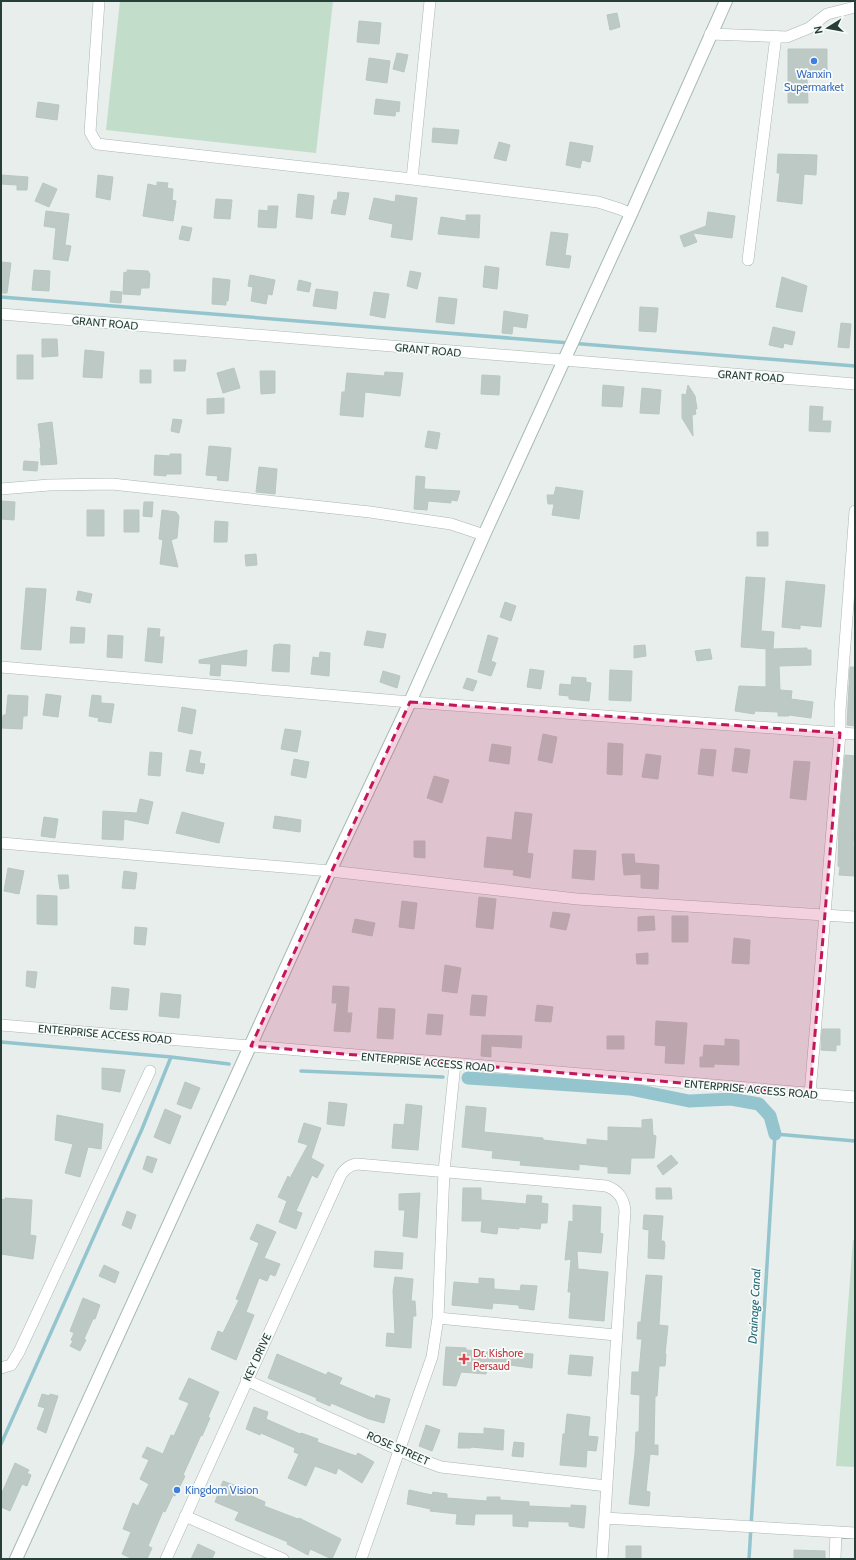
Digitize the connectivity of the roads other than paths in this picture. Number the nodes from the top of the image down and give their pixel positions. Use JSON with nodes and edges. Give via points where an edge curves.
{"nodes":[{"id":1,"x":99,"y":1,"type":"edge"},
{"id":2,"x":430,"y":1,"type":"edge"},
{"id":3,"x":725,"y":3,"type":"edge"},
{"id":4,"x":854,"y":7,"type":"edge"},
{"id":5,"x":710,"y":34,"type":"junction"},
{"id":6,"x":776,"y":36,"type":"junction"},
{"id":7,"x":412,"y":179,"type":"junction"},
{"id":8,"x":626,"y":211,"type":"junction"},
{"id":9,"x":748,"y":260,"type":"dead end"},
{"id":10,"x":1,"y":314,"type":"edge"},
{"id":11,"x":564,"y":361,"type":"junction"},
{"id":12,"x":855,"y":384,"type":"edge"},
{"id":13,"x":1,"y":489,"type":"edge"},
{"id":14,"x":855,"y":511,"type":"edge"},
{"id":15,"x":484,"y":535,"type":"junction"},
{"id":16,"x":853,"y":561,"type":"edge"},
{"id":17,"x":1,"y":667,"type":"edge"},
{"id":18,"x":410,"y":702,"type":"junction"},
{"id":19,"x":840,"y":733,"type":"junction"},
{"id":20,"x":855,"y":734,"type":"edge"},
{"id":21,"x":1,"y":843,"type":"edge"},
{"id":22,"x":330,"y":871,"type":"junction"},
{"id":23,"x":825,"y":915,"type":"junction"},
{"id":24,"x":855,"y":917,"type":"edge"},
{"id":25,"x":1,"y":1025,"type":"edge"},
{"id":26,"x":251,"y":1046,"type":"junction"},
{"id":27,"x":455,"y":1064,"type":"junction"},
{"id":28,"x":150,"y":1071,"type":"dead end"},
{"id":29,"x":810,"y":1094,"type":"junction"},
{"id":30,"x":855,"y":1098,"type":"edge"},
{"id":31,"x":444,"y":1171,"type":"junction"},
{"id":32,"x":438,"y":1318,"type":"junction"},
{"id":33,"x":616,"y":1335,"type":"junction"},
{"id":34,"x":1,"y":1368,"type":"edge"},
{"id":35,"x":246,"y":1380,"type":"junction"},
{"id":36,"x":400,"y":1450,"type":"junction"},
{"id":37,"x":607,"y":1486,"type":"junction"},
{"id":38,"x":185,"y":1516,"type":"junction"},
{"id":39,"x":605,"y":1518,"type":"junction"},
{"id":40,"x":836,"y":1532,"type":"junction"},
{"id":41,"x":855,"y":1533,"type":"edge"},
{"id":42,"x":16,"y":1559,"type":"edge"},
{"id":43,"x":166,"y":1559,"type":"edge"},
{"id":44,"x":283,"y":1559,"type":"edge"},
{"id":45,"x":361,"y":1559,"type":"edge"},
{"id":46,"x":602,"y":1559,"type":"edge"},
{"id":47,"x":834,"y":1559,"type":"edge"}],
"edges":[{"from":1,"to":7,"type":"street","via":[[90,132],[97,144]]},
{"from":2,"to":7,"type":"street"},
{"from":3,"to":5,"type":"main road"},
{"from":4,"to":6,"type":"street","via":[[827,14],[809,28],[787,37]]},
{"from":5,"to":6,"type":"street"},
{"from":5,"to":8,"type":"main road"},
{"from":6,"to":9,"type":"street"},
{"from":7,"to":8,"type":"street","via":[[598,202]]},
{"from":8,"to":11,"type":"main road"},
{"from":10,"to":11,"type":"street","name":"GRANT ROAD"},
{"from":11,"to":12,"type":"street","name":"GRANT ROAD"},
{"from":11,"to":15,"type":"main road"},
{"from":13,"to":15,"type":"street","via":[[112,484],[370,512],[451,524]]},
{"from":14,"to":16,"type":"street"},
{"from":15,"to":18,"type":"main road"},
{"from":16,"to":19,"type":"street"},
{"from":17,"to":18,"type":"street"},
{"from":18,"to":19,"type":"street"},
{"from":18,"to":22,"type":"main road"},
{"from":19,"to":20,"type":"street"},
{"from":19,"to":23,"type":"street"},
{"from":21,"to":22,"type":"street"},
{"from":22,"to":23,"type":"street","via":[[577,899]]},
{"from":22,"to":26,"type":"main road"},
{"from":23,"to":24,"type":"street"},
{"from":23,"to":29,"type":"street"},
{"from":25,"to":26,"type":"street","name":"ENTERPRISE ACCESS ROAD"},
{"from":26,"to":27,"type":"street","name":"ENTERPRISE ACCESS ROAD"},
{"from":26,"to":42,"type":"main road"},
{"from":27,"to":29,"type":"street","name":"ENTERPRISE ACCESS ROAD"},
{"from":27,"to":31,"type":"street"},
{"from":28,"to":34,"type":"street","via":[[19,1352],[12,1365]]},
{"from":29,"to":30,"type":"street","name":"ENTERPRISE ACCESS ROAD"},
{"from":31,"to":32,"type":"street"},
{"from":31,"to":33,"type":"street","via":[[606,1186],[617,1192],[622,1199],[624,1211]]},
{"from":31,"to":35,"type":"street","name":"KEY DRIVE","via":[[357,1164],[347,1168],[341,1175]]},
{"from":32,"to":33,"type":"street"},
{"from":32,"to":36,"type":"street","via":[[432,1357]]},
{"from":33,"to":37,"type":"street"},
{"from":35,"to":36,"type":"street","name":"ROSE STREET"},
{"from":35,"to":38,"type":"street","name":"KEY DRIVE"},
{"from":36,"to":37,"type":"street","name":"ROSE STREET","via":[[441,1467]]},
{"from":36,"to":45,"type":"street"},
{"from":37,"to":39,"type":"street"},
{"from":38,"to":43,"type":"street","name":"KEY DRIVE"},
{"from":38,"to":44,"type":"street"},
{"from":39,"to":40,"type":"street"},
{"from":39,"to":46,"type":"street"},
{"from":40,"to":41,"type":"street"},
{"from":40,"to":47,"type":"street"}]}
